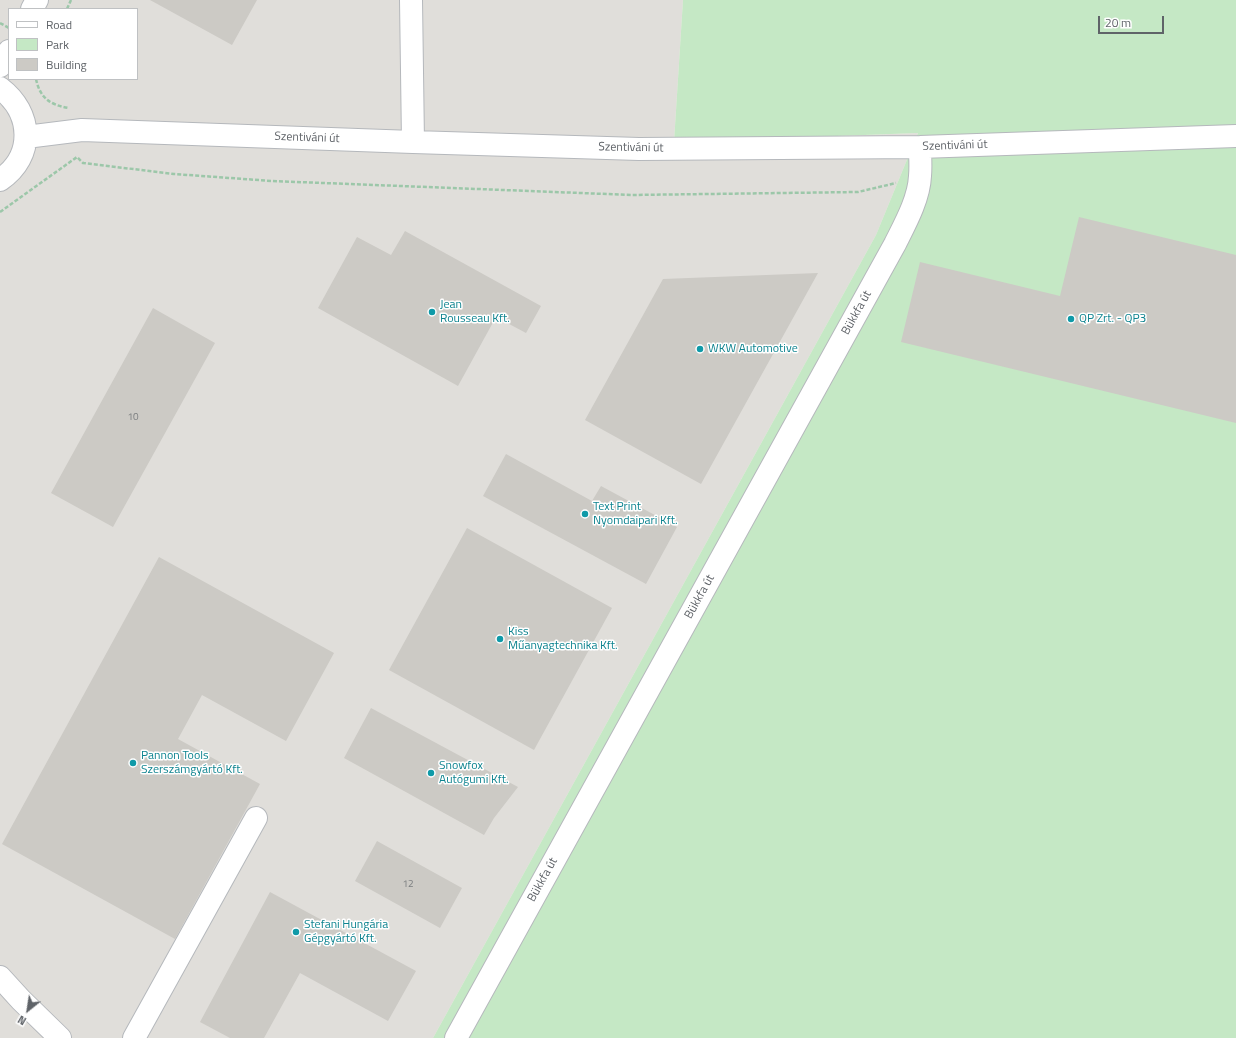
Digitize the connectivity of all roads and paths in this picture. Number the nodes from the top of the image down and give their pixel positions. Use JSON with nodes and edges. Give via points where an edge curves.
{"nodes":[{"id":1,"x":411,"y":0,"type":"edge"},
{"id":2,"x":8,"y":53,"type":"edge"},
{"id":3,"x":0,"y":66,"type":"edge"},
{"id":4,"x":0,"y":88,"type":"edge"},
{"id":5,"x":1236,"y":136,"type":"edge"},
{"id":6,"x":26,"y":137,"type":"junction"},
{"id":7,"x":413,"y":142,"type":"junction"},
{"id":8,"x":920,"y":147,"type":"junction"},
{"id":9,"x":920,"y":176,"type":"junction"},
{"id":10,"x":0,"y":180,"type":"edge"},
{"id":11,"x":0,"y":212,"type":"edge"},
{"id":12,"x":256,"y":818,"type":"dead end"},
{"id":13,"x":0,"y":977,"type":"edge"},
{"id":14,"x":60,"y":1038,"type":"edge"},
{"id":15,"x":134,"y":1038,"type":"edge"},
{"id":16,"x":456,"y":1038,"type":"edge"}],
"edges":[{"from":1,"to":7,"type":"street"},
{"from":2,"to":3,"type":"street"},
{"from":4,"to":6,"type":"street","via":[[19,108]]},
{"from":5,"to":8,"type":"street","name":"Szentiváni út"},
{"from":6,"to":7,"type":"street","name":"Szentiváni út","via":[[82,130]]},
{"from":6,"to":10,"type":"street","via":[[20,159]]},
{"from":7,"to":8,"type":"street","name":"Szentiváni út","via":[[639,149]]},
{"from":8,"to":9,"type":"street","name":"Bükkfa út"},
{"from":9,"to":11,"type":"path","via":[[858,192],[632,195],[272,181],[174,174],[83,163],[77,157]]},
{"from":9,"to":16,"type":"street","name":"Bükkfa út","via":[[912,206],[895,244]]},
{"from":12,"to":15,"type":"street"},
{"from":13,"to":14,"type":"street"}]}
